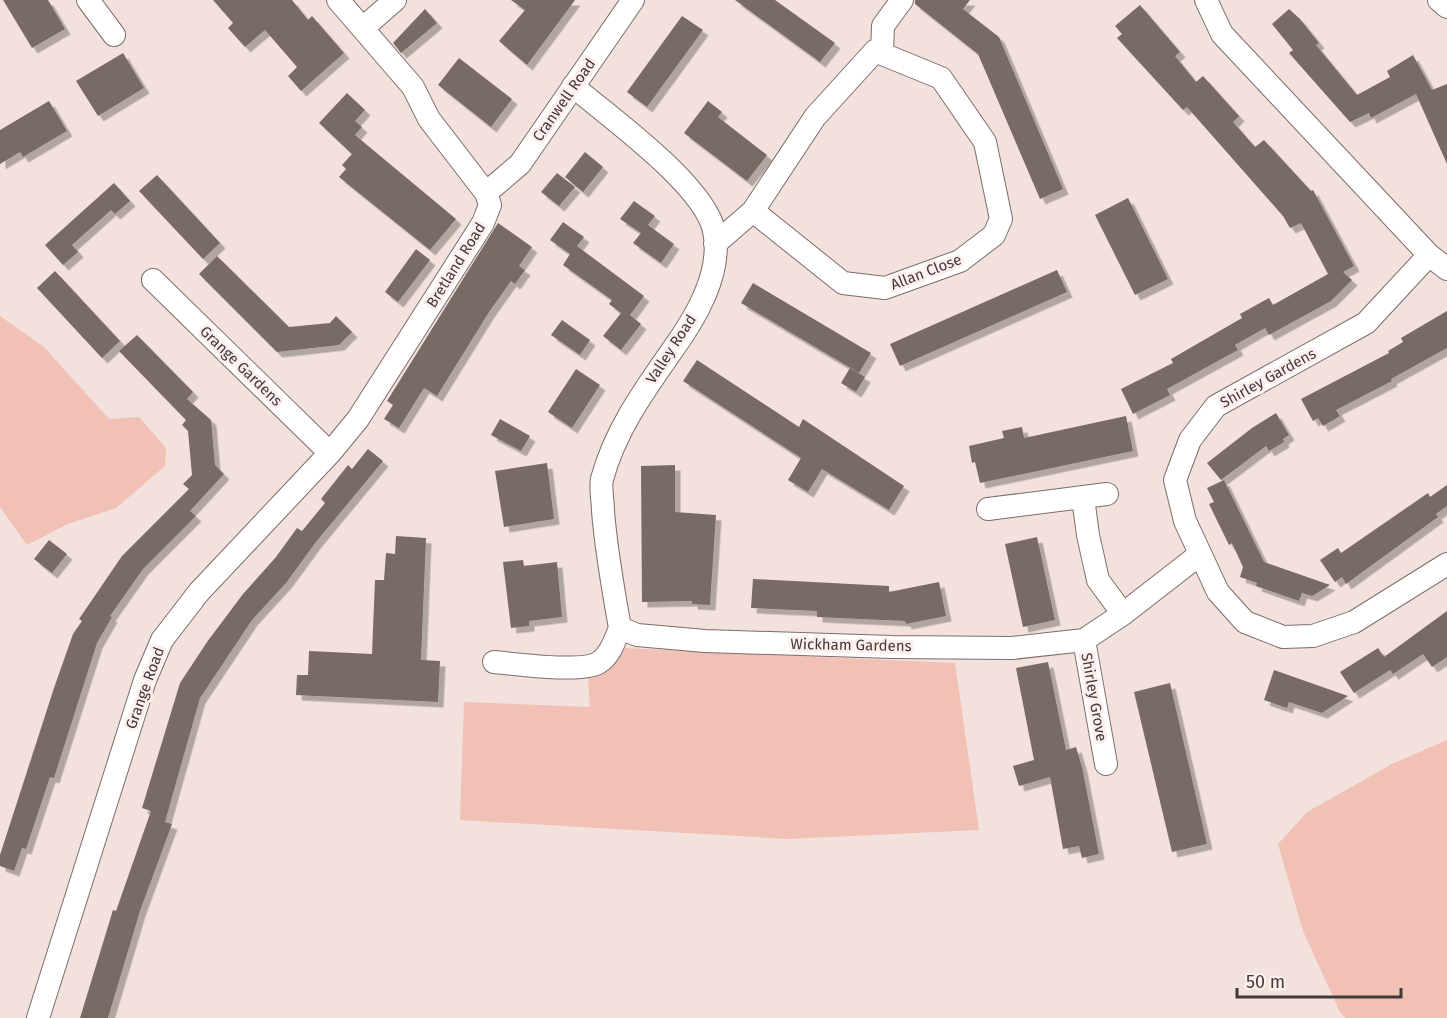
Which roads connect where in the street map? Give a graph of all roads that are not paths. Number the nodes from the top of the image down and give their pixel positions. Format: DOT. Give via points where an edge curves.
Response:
graph roads {
  1 [pos="88,0"];
  2 [pos="338,0"];
  3 [pos="395,0"];
  4 [pos="633,0"];
  5 [pos="902,0"];
  6 [pos="1206,0"];
  7 [pos="1439,0"];
  8 [pos="1447,7"];
  9 [pos="363,28"];
  10 [pos="114,35"];
  11 [pos="882,53"];
  12 [pos="573,86"];
  13 [pos="486,193"];
  14 [pos="753,211"];
  15 [pos="715,244"];
  16 [pos="1429,255"];
  17 [pos="1447,269"];
  18 [pos="153,280"];
  19 [pos="358,419"];
  20 [pos="330,453"];
  21 [pos="1107,494"];
  22 [pos="1083,498"];
  23 [pos="988,509"];
  24 [pos="1199,555"];
  25 [pos="1447,564"];
  26 [pos="1123,614"];
  27 [pos="620,628"];
  28 [pos="1084,640"];
  29 [pos="494,662"];
  30 [pos="1106,764"];
  31 [pos="38,1018"];
  1 -- 10 [label="street"];
  2 -- 9 [label="street"];
  3 -- 9 [label="street"];
  4 -- 12 [label="street, Cranwell Road"];
  5 -- 11 [label="street" via="883,26"];
  6 -- 16 [label="street" via="1222,34"];
  7 -- 8 [label="street"];
  9 -- 13 [label="street" via="413,87 429,119"];
  11 -- 14 [label="street" via="874,51 815,117"];
  11 -- 14 [label="street, Allan Close" via="941,78 985,142 1001,219 994,235 960,261 885,288 843,283"];
  12 -- 13 [label="street, Cranwell Road" via="520,164"];
  12 -- 15 [label="street, Valley Road" via="666,164 693,192 714,229"];
  13 -- 19 [label="street, Bretland Road" via="490,205 483,223"];
  14 -- 15 [label="street"];
  15 -- 27 [label="street, Valley Road" via="709,281 690,326 629,413 601,481 606,549"];
  16 -- 17 [label="street"];
  16 -- 24 [label="street, Shirley Gardens" via="1366,323 1216,406 1209,415 1190,440 1175,480"];
  18 -- 20 [label="street, Grange Gardens"];
  19 -- 20 [label="street, Grange Road"];
  20 -- 31 [label="street, Grange Road" via="199,592 162,640 145,680"];
  21 -- 22 [label="street"];
  22 -- 23 [label="street"];
  22 -- 26 [label="street" via="1098,579"];
  24 -- 25 [label="street, Shirley Gardens" via="1218,592 1245,622 1283,637 1313,636 1354,622"];
  24 -- 26 [label="street, Shirley Grove"];
  26 -- 28 [label="street, Shirley Grove"];
  27 -- 28 [label="street, Wickham Gardens" via="637,635 705,641 892,647 1011,648"];
  27 -- 29 [label="street" via="611,650 598,663 583,668"];
  28 -- 30 [label="street, Shirley Grove"];
}
